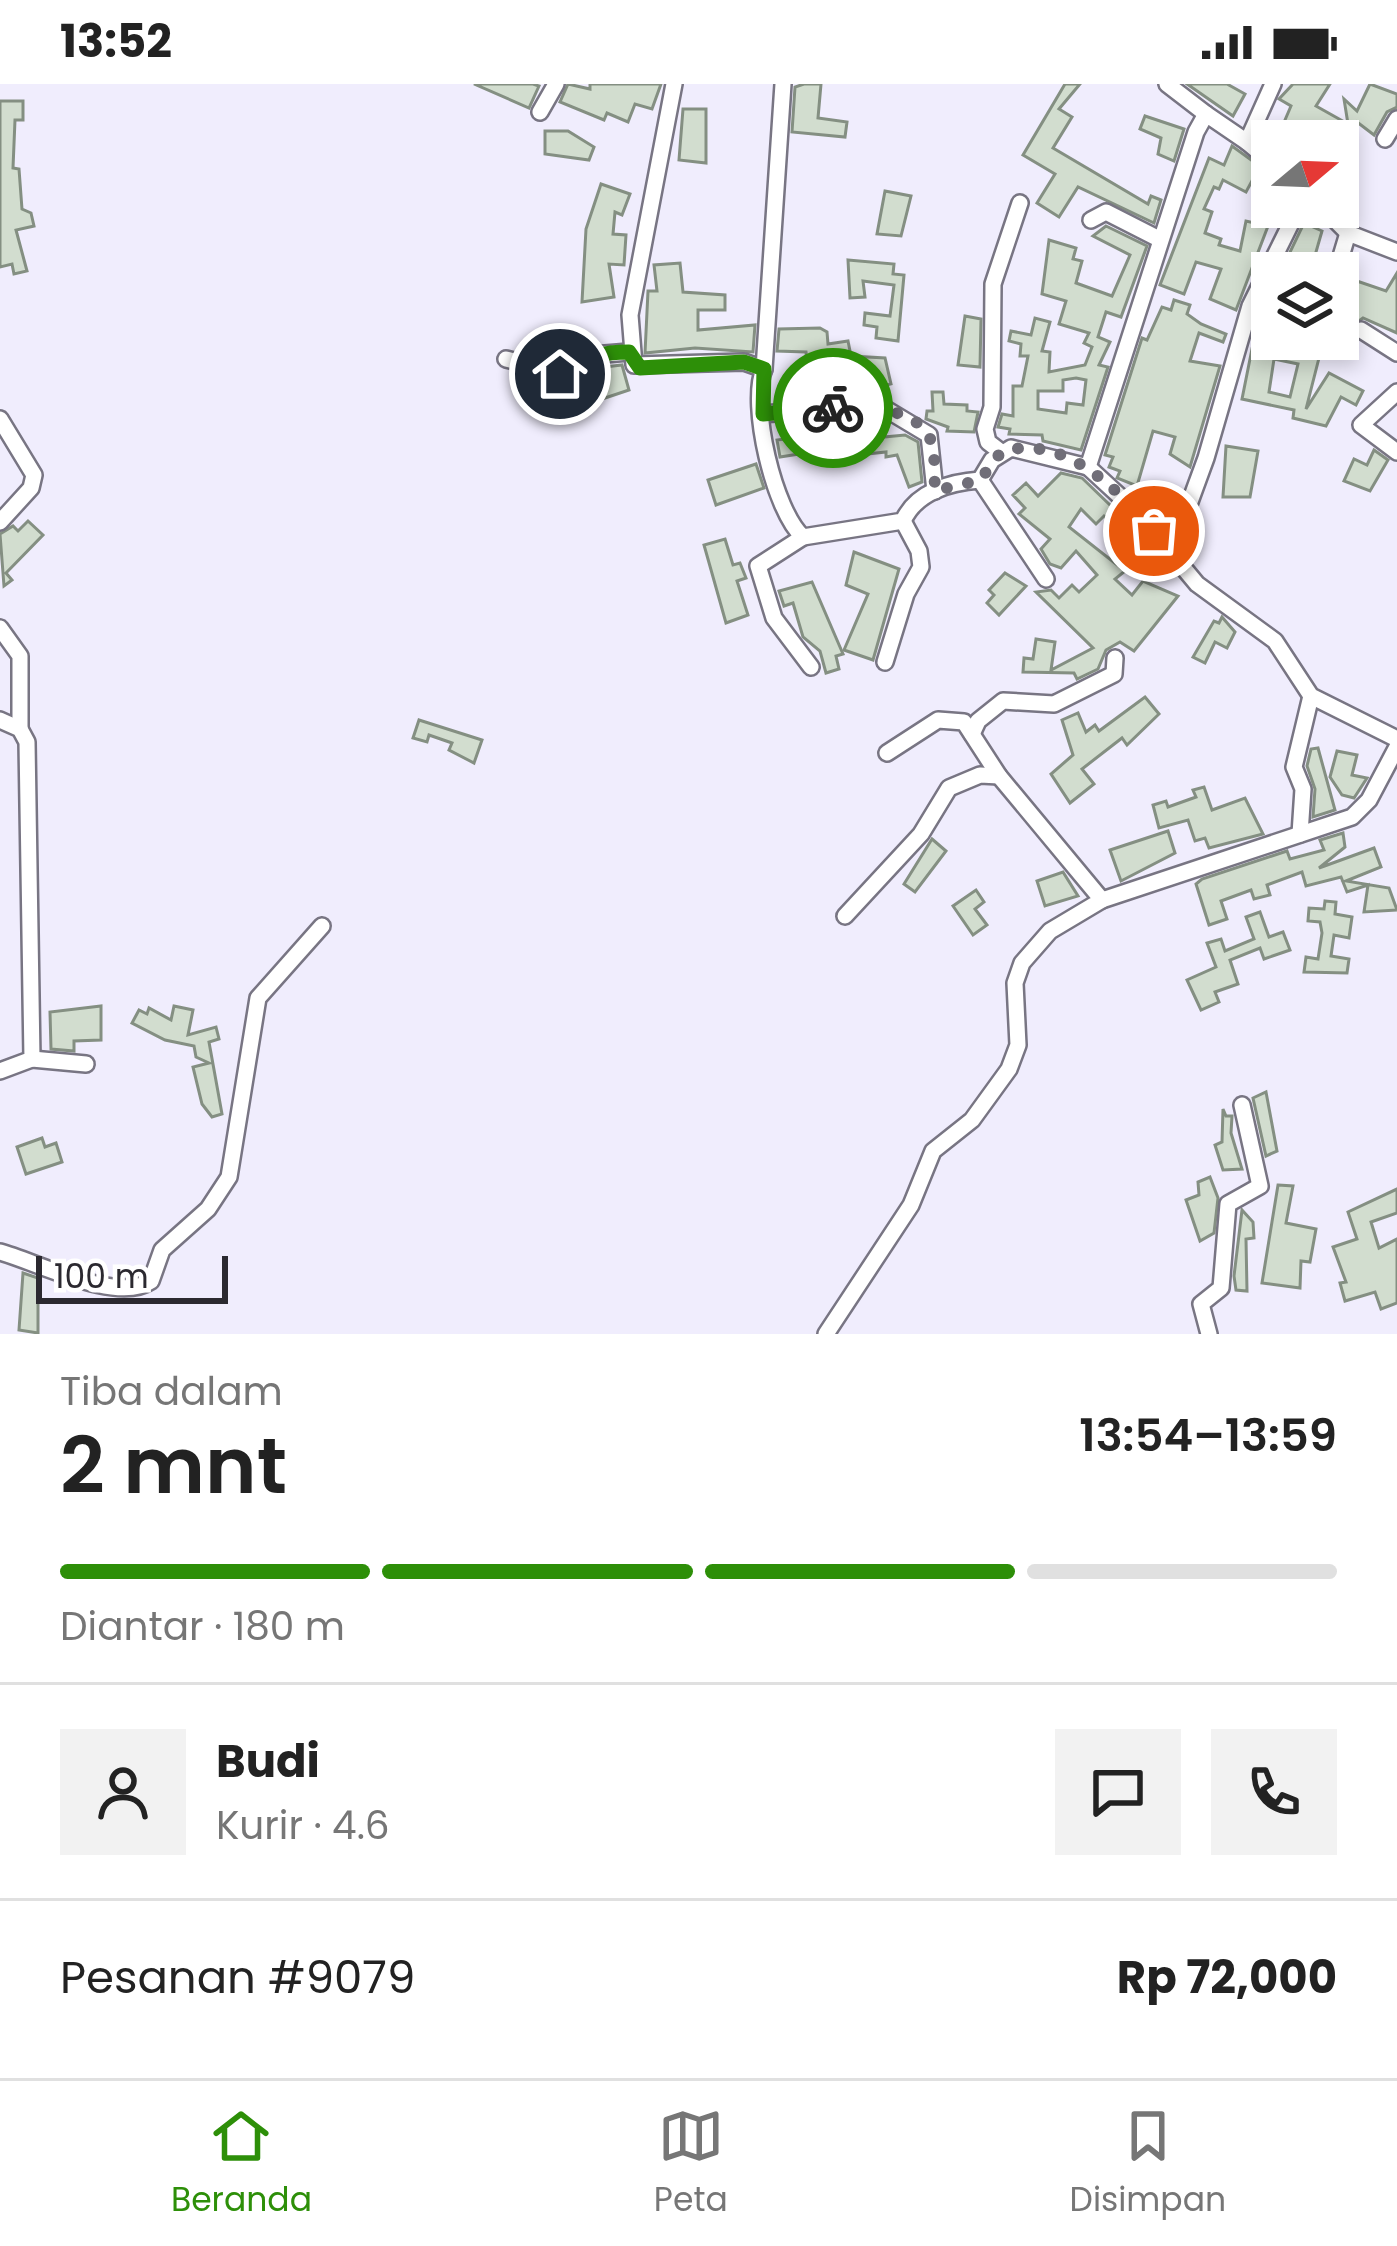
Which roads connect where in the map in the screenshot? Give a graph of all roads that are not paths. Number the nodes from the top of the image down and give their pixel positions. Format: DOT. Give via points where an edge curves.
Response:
graph roads {
  1 [pos="556,84"];
  2 [pos="674,84"];
  3 [pos="783,84"];
  4 [pos="1167,84"];
  5 [pos="1274,84"];
  6 [pos="540,112"];
  7 [pos="1206,115"];
  8 [pos="1397,119"];
  9 [pos="1385,139"];
  10 [pos="1247,142"];
  11 [pos="1251,145"];
  12 [pos="1020,203"];
  13 [pos="1091,220"];
  14 [pos="1288,228"];
  15 [pos="1343,228"];
  16 [pos="1348,233"];
  17 [pos="1160,239"];
  18 [pos="1342,252"];
  19 [pos="1397,252"];
  20 [pos="1361,330"];
  21 [pos="629,352"];
  22 [pos="1397,353"];
  23 [pos="506,359"];
  24 [pos="764,369"];
  25 [pos="1397,392"];
  26 [pos="763,414"];
  27 [pos="0,419"];
  28 [pos="1001,452"];
  29 [pos="1397,452"];
  30 [pos="1088,466"];
  31 [pos="980,480"];
  32 [pos="935,491"];
  33 [pos="903,521"];
  34 [pos="0,522"];
  35 [pos="803,537"];
  36 [pos="1172,550"];
  37 [pos="1046,579"];
  38 [pos="0,628"];
  39 [pos="1115,658"];
  40 [pos="885,662"];
  41 [pos="811,667"];
  42 [pos="1311,696"];
  43 [pos="0,720"];
  44 [pos="20,729"];
  45 [pos="972,734"];
  46 [pos="1397,743"];
  47 [pos="887,753"];
  48 [pos="999,776"];
  49 [pos="1300,834"];
  50 [pos="1102,900"];
  51 [pos="844,916"];
  52 [pos="322,926"];
  53 [pos="32,1059"];
  54 [pos="86,1064"];
  55 [pos="0,1071"];
  56 [pos="1242,1106"];
  57 [pos="0,1252"];
  58 [pos="826,1334"];
  59 [pos="1209,1334"];
  1 -- 6 [label="street"];
  2 -- 21 [label="street"];
  3 -- 24 [label="street"];
  4 -- 7 [label="street"];
  5 -- 10 [label="street"];
  7 -- 10 [label="street"];
  7 -- 17 [label="street"];
  8 -- 9 [label="street"];
  10 -- 11 [label="street"];
  12 -- 28 [label="street" via="993,284 985,429"];
  13 -- 17 [label="street" via="1106,212"];
  14 -- 36 [label="street" via="1250,306"];
  15 -- 16 [label="street"];
  16 -- 18 [label="street"];
  16 -- 19 [label="street"];
  17 -- 30 [label="street"];
  20 -- 22 [label="street"];
  21 -- 23 [label="street" via="593,355 569,375"];
  21 -- 24 [label="street" via="640,368 744,362"];
  24 -- 26 [label="street"];
  25 -- 29 [label="street" via="1360,425"];
  26 -- 32 [label="street" via="871,404 890,410 929,435"];
  26 -- 35 [label="street" via="772,477"];
  27 -- 34 [label="street" via="34,475"];
  28 -- 30 [label="street" via="1042,452"];
  28 -- 31 [label="street"];
  30 -- 36 [label="street"];
  31 -- 32 [label="street"];
  31 -- 37 [label="street"];
  32 -- 33 [label="street"];
  33 -- 35 [label="street"];
  33 -- 40 [label="street" via="921,567"];
  35 -- 41 [label="street" via="758,566 774,618"];
  36 -- 42 [label="street" via="1197,584 1275,640"];
  38 -- 44 [label="street" via="20,656"];
  39 -- 45 [label="street" via="1114,674 1099,685 1043,706 1003,700"];
  42 -- 46 [label="street"];
  42 -- 49 [label="street" via="1294,767 1303,789"];
  43 -- 44 [label="street"];
  44 -- 53 [label="street" via="28,759"];
  45 -- 47 [label="street" via="948,717"];
  45 -- 48 [label="street"];
  46 -- 49 [label="street" via="1363,809"];
  48 -- 50 [label="street"];
  48 -- 51 [label="street" via="949,788 921,834"];
  49 -- 50 [label="street"];
  50 -- 58 [label="street" via="1050,931 1022,963 1014,1003 1018,1045 1009,1069 972,1120 933,1151 911,1205"];
  52 -- 57 [label="street" via="258,998 229,1178 162,1250 151,1281 111,1286"];
  53 -- 54 [label="street"];
  53 -- 55 [label="street"];
  56 -- 59 [label="street" via="1260,1186 1228,1204 1224,1215 1221,1288 1201,1304"];
}
